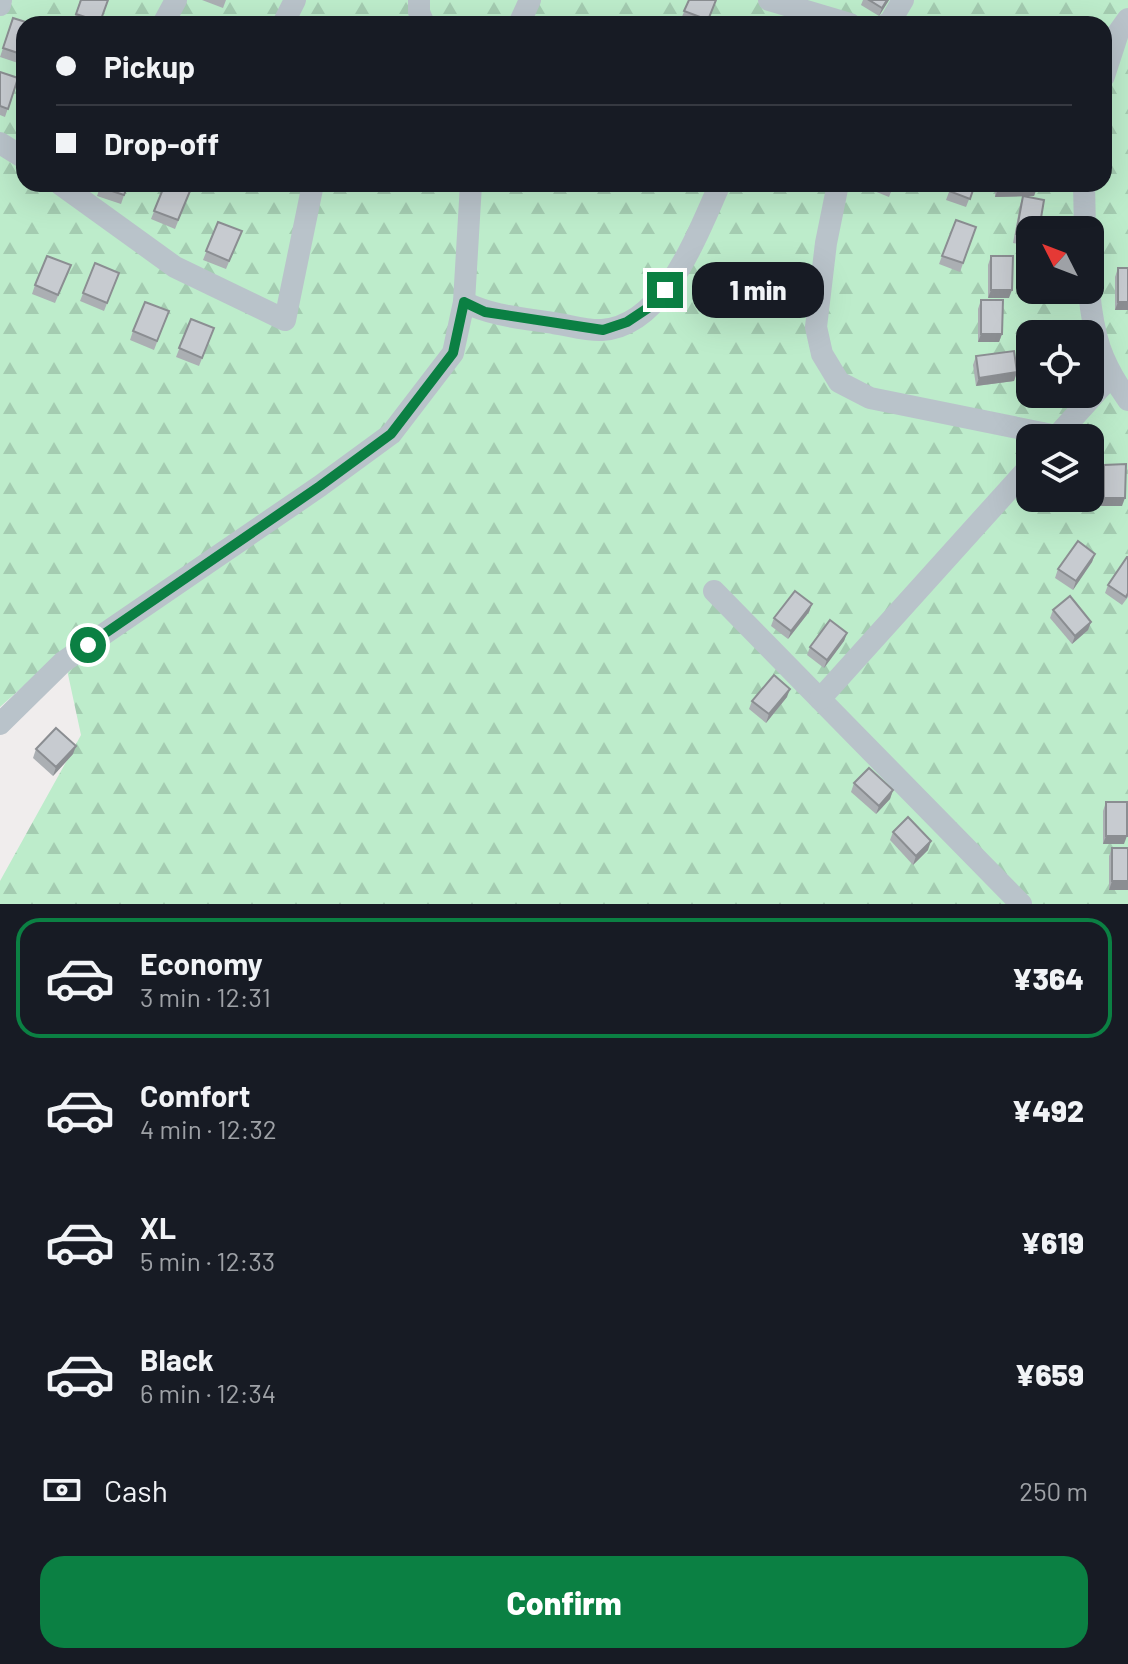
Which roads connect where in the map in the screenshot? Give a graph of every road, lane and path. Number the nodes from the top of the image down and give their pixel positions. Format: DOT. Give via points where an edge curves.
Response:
graph roads {
  1 [pos="778,1"];
  2 [pos="825,16"];
  3 [pos="1128,19"];
  4 [pos="1112,51"];
  5 [pos="83,192"];
  6 [pos="311,192"];
  7 [pos="471,192"];
  8 [pos="716,192"];
  9 [pos="836,192"];
  10 [pos="1084,192"];
  11 [pos="1085,216"];
  12 [pos="464,302"];
  13 [pos="1090,304"];
  14 [pos="1111,376"];
  15 [pos="1128,400"];
  16 [pos="1068,424"];
  17 [pos="1016,429"];
  18 [pos="1016,482"];
  19 [pos="714,591"];
  20 [pos="820,699"];
  21 [pos="0,724"];
  22 [pos="1021,904"];
  1 -- 2 [label="street"];
  3 -- 4 [label="street"];
  5 -- 6 [label="street" via="175,267 285,320"];
  7 -- 12 [label="street"];
  8 -- 12 [label="street" via="679,273 651,306 627,322 603,330 485,312"];
  9 -- 17 [label="street" via="816,327 822,354 839,382 870,398"];
  10 -- 11 [label="street"];
  12 -- 21 [label="street" via="453,353 391,434 63,662"];
  13 -- 14 [label="street" via="1099,350"];
  14 -- 15 [label="street"];
  14 -- 16 [label="street"];
  18 -- 20 [label="street"];
  19 -- 20 [label="street"];
  20 -- 22 [label="street"];
}
